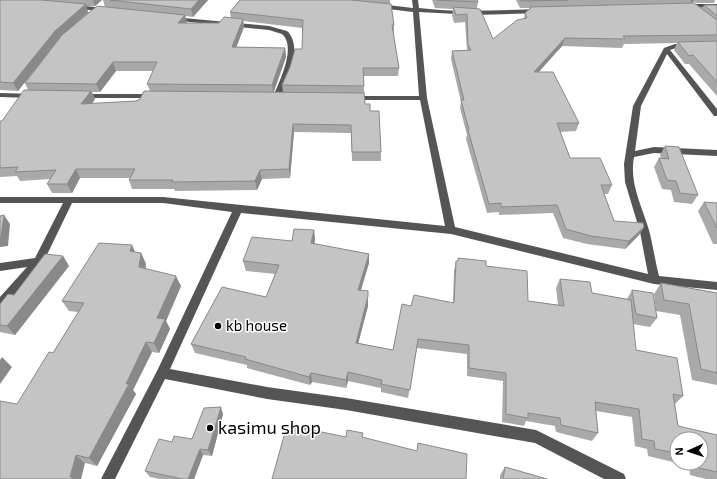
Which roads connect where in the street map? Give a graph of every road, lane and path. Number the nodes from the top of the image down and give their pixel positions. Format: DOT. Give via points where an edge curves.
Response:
graph roads {
  1 [pos="108,0"];
  2 [pos="414,0"];
  3 [pos="706,0"];
  4 [pos="68,6"];
  5 [pos="373,6"];
  6 [pos="676,6"];
  7 [pos="692,6"];
  8 [pos="717,6"];
  9 [pos="99,9"];
  10 [pos="416,10"];
  11 [pos="552,10"];
  12 [pos="114,11"];
  13 [pos="702,14"];
  14 [pos="89,18"];
  15 [pos="167,19"];
  16 [pos="717,46"];
  17 [pos="666,49"];
  18 [pos="0,95"];
  19 [pos="43,96"];
  20 [pos="73,96"];
  21 [pos="166,96"];
  22 [pos="277,97"];
  23 [pos="346,98"];
  24 [pos="422,98"];
  25 [pos="717,114"];
  26 [pos="717,154"];
  27 [pos="630,155"];
  28 [pos="0,200"];
  29 [pos="69,200"];
  30 [pos="238,209"];
  31 [pos="451,230"];
  32 [pos="38,262"];
  33 [pos="0,267"];
  34 [pos="654,280"];
  35 [pos="717,286"];
  36 [pos="0,305"];
  37 [pos="162,373"];
  38 [pos="108,479"];
  39 [pos="619,479"];
  1 -- 9 [label="street"];
  2 -- 10 [label="street"];
  3 -- 7 [label="street"];
  4 -- 9 [label="street"];
  5 -- 10 [label="street"];
  6 -- 7 [label="street"];
  7 -- 8 [label="street"];
  7 -- 13 [label="street"];
  9 -- 12 [label="street"];
  9 -- 14 [label="street"];
  10 -- 11 [label="street" via="475,13"];
  10 -- 24 [label="street"];
  15 -- 22 [label="street" via="269,28 288,35 292,43 288,69"];
  16 -- 17 [label="street" via="675,46"];
  17 -- 25 [label="street"];
  17 -- 27 [label="street" via="637,106"];
  18 -- 19 [label="street" via="22,93"];
  20 -- 21 [label="street"];
  23 -- 24 [label="street"];
  24 -- 31 [label="street"];
  26 -- 27 [label="street" via="654,150"];
  27 -- 34 [label="street" via="627,166 631,189 644,227"];
  28 -- 29 [label="street"];
  29 -- 30 [label="street" via="163,200"];
  29 -- 32 [label="street"];
  30 -- 31 [label="street"];
  30 -- 37 [label="street"];
  31 -- 34 [label="street"];
  32 -- 33 [label="street"];
  32 -- 36 [label="street"];
  34 -- 35 [label="street"];
  37 -- 38 [label="street"];
  37 -- 39 [label="street" via="267,393 536,437"];
}
